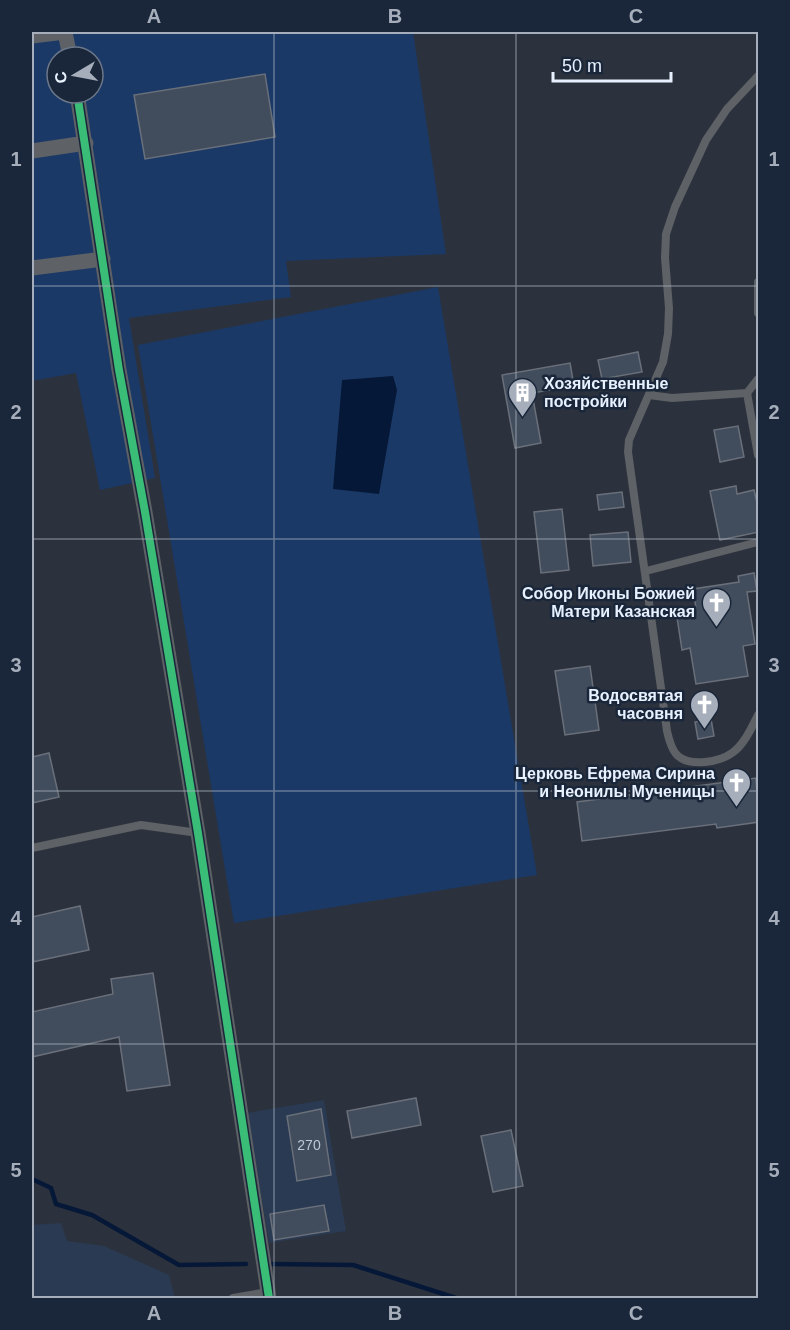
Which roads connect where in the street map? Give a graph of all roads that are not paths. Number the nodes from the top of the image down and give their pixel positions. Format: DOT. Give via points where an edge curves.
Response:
graph roads {
  1 [pos="65,32"];
  2 [pos="32,36"];
  3 [pos="759,76"];
  4 [pos="79,105"];
  5 [pos="86,143"];
  6 [pos="32,151"];
  7 [pos="103,259"];
  8 [pos="32,268"];
  9 [pos="759,282"];
  10 [pos="759,314"];
  11 [pos="759,379"];
  12 [pos="747,393"];
  13 [pos="649,395"];
  14 [pos="759,455"];
  15 [pos="759,542"];
  16 [pos="646,571"];
  17 [pos="759,715"];
  18 [pos="198,833"];
  19 [pos="32,848"];
  20 [pos="268,1295"];
  21 [pos="233,1299"];
  1 -- 2 [label="street"];
  3 -- 13 [label="lane" via="727,109 706,140 675,207 666,234 664,258 668,334 663,363"];
  4 -- 5 [label="street"];
  5 -- 6 [label="street"];
  5 -- 7 [label="street"];
  7 -- 8 [label="street"];
  7 -- 18 [label="street"];
  9 -- 10 [label="lane"];
  11 -- 12 [label="lane"];
  12 -- 13 [label="lane" via="672,398"];
  12 -- 14 [label="lane"];
  13 -- 16 [label="lane" via="629,440 628,452"];
  15 -- 16 [label="lane"];
  16 -- 17 [label="lane" via="667,731 677,756 703,762 733,753"];
  18 -- 19 [label="lane" via="141,825"];
  18 -- 20 [label="street"];
  20 -- 21 [label="lane"];
}
